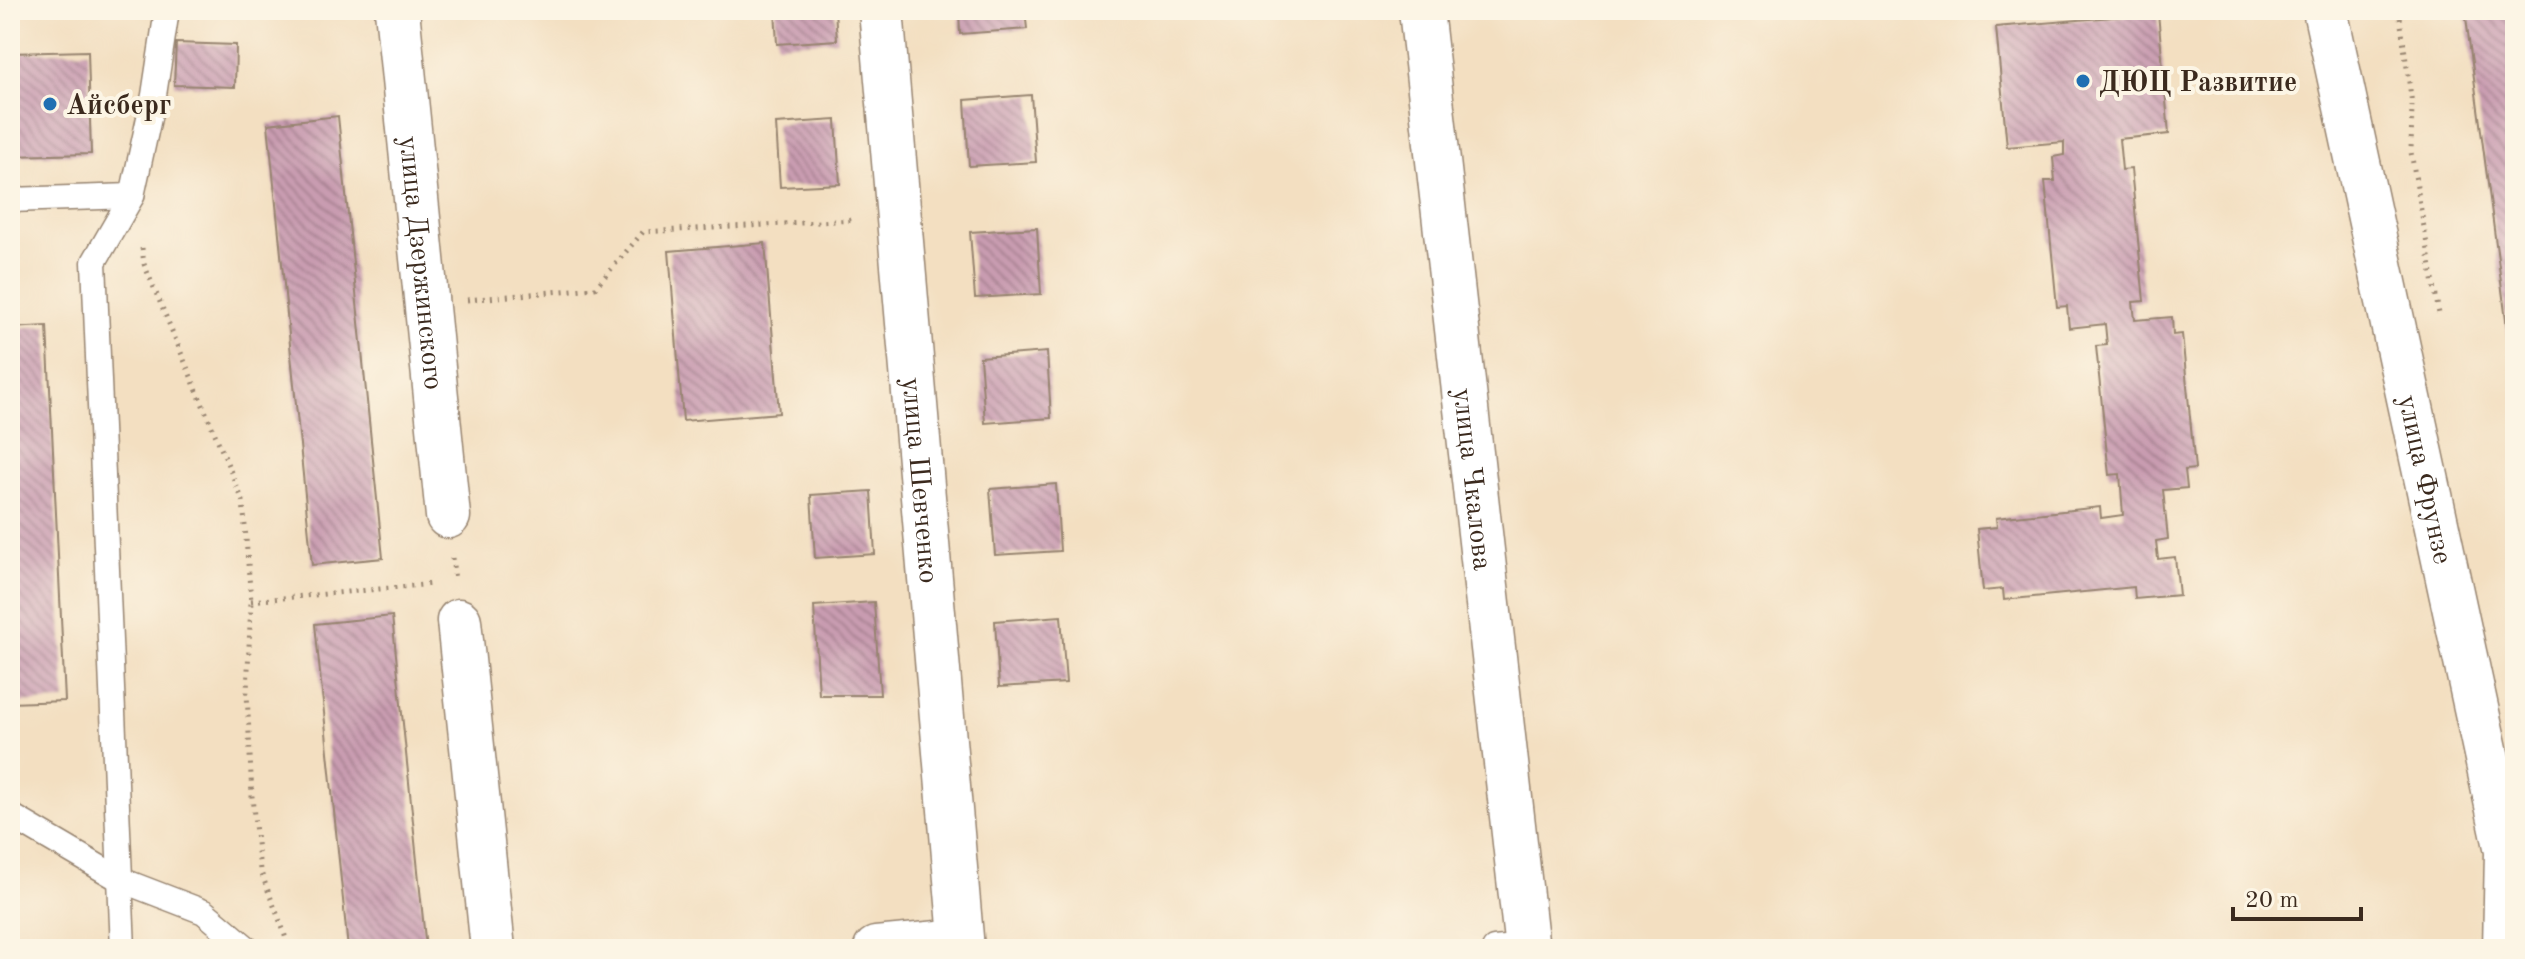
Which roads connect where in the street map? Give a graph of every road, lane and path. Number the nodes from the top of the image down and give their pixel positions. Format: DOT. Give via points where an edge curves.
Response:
graph roads {
  1 [pos="167,10"];
  2 [pos="397,10"];
  3 [pos="881,10"];
  4 [pos="1421,10"];
  5 [pos="2325,10"];
  6 [pos="132,196"];
  7 [pos="10,200"];
  8 [pos="899,217"];
  9 [pos="427,304"];
  10 [pos="448,516"];
  11 [pos="251,601"];
  12 [pos="457,601"];
  13 [pos="10,815"];
  14 [pos="2511,850"];
  15 [pos="121,880"];
  16 [pos="961,945"];
  17 [pos="1516,948"];
  18 [pos="123,949"];
  19 [pos="248,949"];
  20 [pos="289,949"];
  21 [pos="493,949"];
  22 [pos="876,949"];
  23 [pos="2505,949"];
  1 -- 6 [label="lane"];
  2 -- 9 [label="street, улица Дзержинского"];
  3 -- 8 [label="street, улица Шевченко"];
  4 -- 17 [label="street, улица Чкалова"];
  5 -- 14 [label="street, улица Фрунзе"];
  6 -- 7 [label="lane"];
  6 -- 11 [label="path" via="144,264 243,501"];
  6 -- 15 [label="lane" via="94,262"];
  8 -- 9 [label="path" via="643,232 595,288"];
  8 -- 16 [label="street, улица Шевченко"];
  9 -- 10 [label="street, улица Дзержинского"];
  10 -- 12 [label="path"];
  11 -- 12 [label="path"];
  11 -- 20 [label="path" via="247,692 252,797 260,870"];
  12 -- 21 [label="street"];
  13 -- 15 [label="lane"];
  14 -- 23 [label="street, улица Фрунзе"];
  15 -- 18 [label="lane"];
  15 -- 19 [label="lane" via="204,912"];
  16 -- 22 [label="street"];
}
